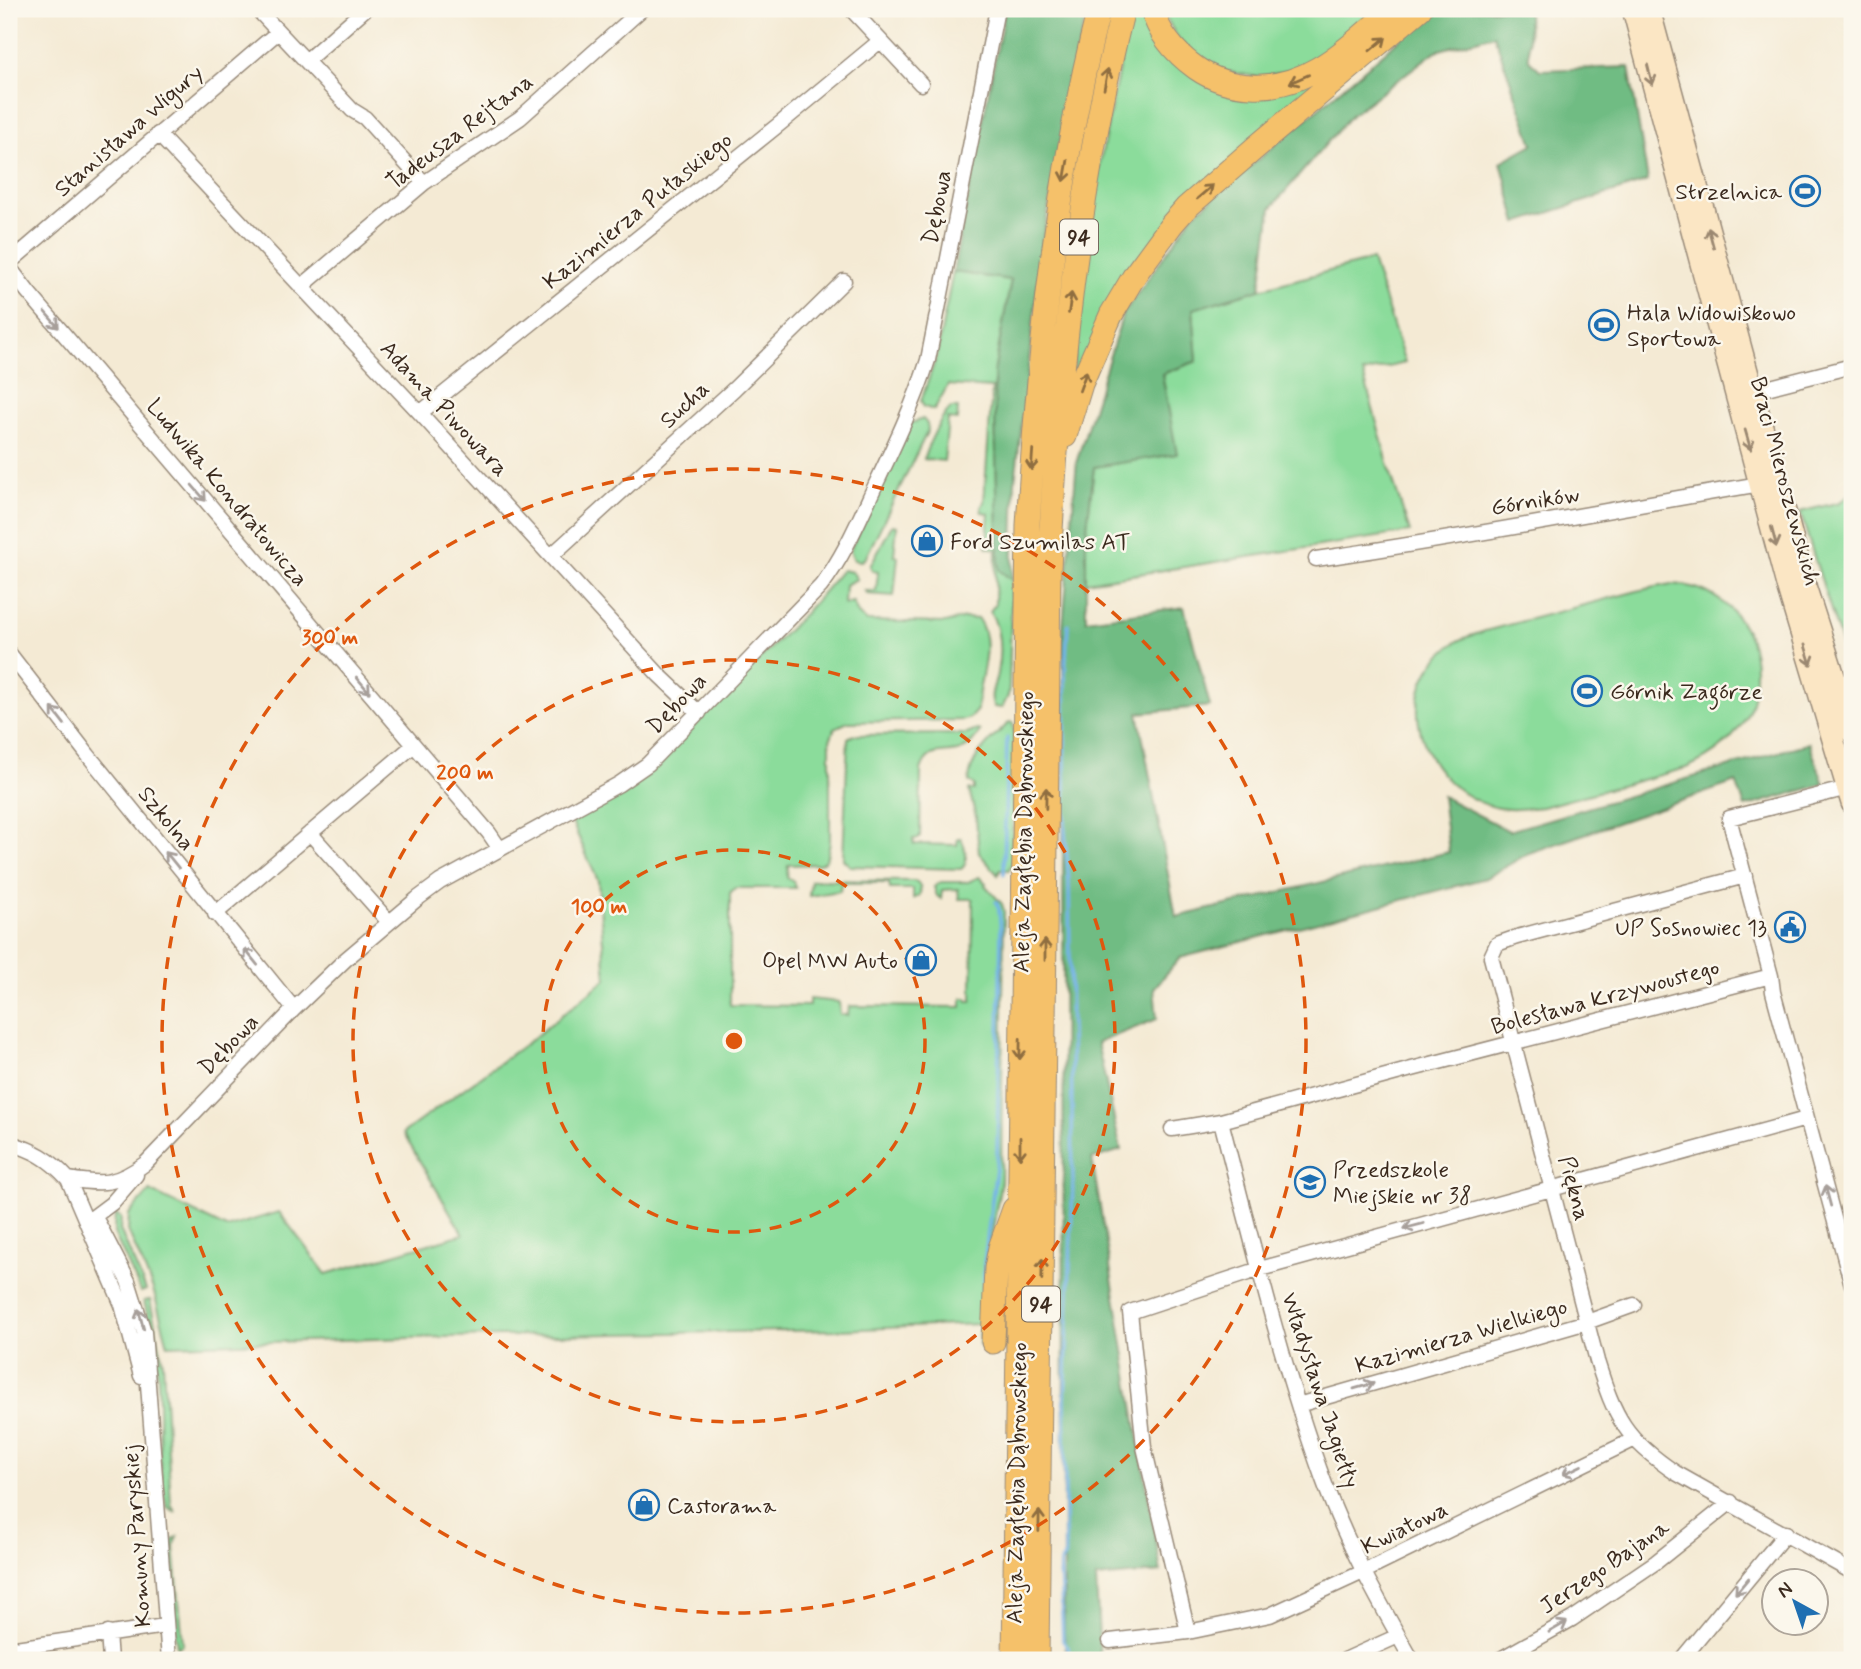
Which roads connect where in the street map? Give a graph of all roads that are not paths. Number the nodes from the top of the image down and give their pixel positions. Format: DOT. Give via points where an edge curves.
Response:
graph roads {
  1 [pos="257,9"];
  2 [pos="365,9"];
  3 [pos="642,9"];
  4 [pos="850,9"];
  5 [pos="997,9"];
  6 [pos="1099,9"];
  7 [pos="1123,9"];
  8 [pos="1152,9"];
  9 [pos="1393,9"];
  10 [pos="1420,9"];
  11 [pos="1633,9"];
  12 [pos="1649,9"];
  13 [pos="278,32"];
  14 [pos="880,41"];
  15 [pos="306,61"];
  16 [pos="921,84"];
  17 [pos="158,134"];
  18 [pos="424,183"];
  19 [pos="9,265"];
  20 [pos="844,281"];
  21 [pos="301,287"];
  22 [pos="1852,366"];
  23 [pos="1744,394"];
  24 [pos="420,413"];
  25 [pos="1054,469"];
  26 [pos="1760,484"];
  27 [pos="551,556"];
  28 [pos="1316,559"];
  29 [pos="9,653"];
  30 [pos="699,713"];
  31 [pos="1852,732"];
  32 [pos="414,745"];
  33 [pos="1850,796"];
  34 [pos="310,833"];
  35 [pos="500,849"];
  36 [pos="1745,876"];
  37 [pos="215,914"];
  38 [pos="389,922"];
  39 [pos="1771,976"];
  40 [pos="293,1009"];
  41 [pos="1514,1044"];
  42 [pos="1806,1119"];
  43 [pos="1221,1121"];
  44 [pos="1172,1129"];
  45 [pos="9,1143"];
  46 [pos="146,1163"];
  47 [pos="68,1179"];
  48 [pos="1551,1187"];
  49 [pos="1020,1193"];
  50 [pos="91,1219"];
  51 [pos="1259,1269"];
  52 [pos="1852,1285"];
  53 [pos="1634,1305"];
  54 [pos="1587,1322"];
  55 [pos="993,1342"];
  56 [pos="1298,1405"];
  57 [pos="1633,1440"];
  58 [pos="1731,1502"];
  59 [pos="1786,1533"];
  60 [pos="1015,1563"];
  61 [pos="1363,1572"];
  62 [pos="1852,1572"];
  63 [pos="1038,1589"];
  64 [pos="165,1626"];
  65 [pos="1188,1632"];
  66 [pos="108,1633"];
  67 [pos="1398,1636"];
  68 [pos="1110,1641"];
  69 [pos="9,1649"];
  70 [pos="110,1660"];
  71 [pos="169,1660"];
  72 [pos="999,1660"];
  73 [pos="1014,1660"];
  74 [pos="1037,1660"];
  75 [pos="1049,1660"];
  76 [pos="1345,1660"];
  77 [pos="1412,1660"];
  78 [pos="1499,1660"];
  79 [pos="1681,1660"];
  1 -- 13 [label="street"];
  2 -- 15 [label="street"];
  3 -- 18 [label="street, Tadeusza Rejtana" via="520,118"];
  4 -- 14 [label="street"];
  5 -- 30 [label="street, Dębowa" via="933,339 911,408 829,576"];
  6 -- 49 [label="main road, Aleja Zagłębia Dąbrowskiego / 94, one-way" via="1081,79 1053,245 1035,404 1024,698"];
  25 -- 7 [label="main road, Aleja Zagłębia Dąbrowskiego / 94, one-way" via="1068,311 1088,172"];
  9 -- 8 [label="main road, one-way" via="1317,70 1288,83 1264,87 1236,85 1205,74 1168,42"];
  25 -- 10 [label="main road, one-way" via="1107,325 1160,239 1186,208"];
  11 -- 23 [label="main road, Braci Mieroszewskich, one-way"];
  23 -- 12 [label="main road, Braci Mieroszewskich, one-way"];
  13 -- 15 [label="street"];
  13 -- 17 [label="street, Stanisława Wigury"];
  14 -- 16 [label="street"];
  14 -- 24 [label="street, Kazimierza Pułaskiego"];
  15 -- 18 [label="street"];
  17 -- 19 [label="street, Stanisława Wigury"];
  17 -- 21 [label="street, Adama Piwowara"];
  18 -- 21 [label="street, Tadeusza Rejtana"];
  19 -- 32 [label="street, Ludwika Kondratowicza, one-way"];
  20 -- 27 [label="street, Sucha"];
  21 -- 24 [label="street, Adama Piwowara"];
  22 -- 23 [label="street"];
  23 -- 26 [label="main road, Braci Mieroszewskich, one-way"];
  23 -- 31 [label="main road, Braci Mieroszewskich"];
  24 -- 27 [label="street, Adama Piwowara"];
  63 -- 25 [label="main road, Aleja Zagłębia Dąbrowskiego / 94, one-way" via="1049,569"];
  26 -- 28 [label="street, Górników"];
  26 -- 33 [label="main road, Braci Mieroszewskich, one-way"];
  27 -- 30 [label="street, Adama Piwowara"];
  37 -- 29 [label="street, Szkolna, one-way"];
  30 -- 35 [label="street, Dębowa" via="631,777"];
  32 -- 34 [label="street"];
  32 -- 35 [label="street, Ludwika Kondratowicza"];
  33 -- 36 [label="street" via="1729,818"];
  34 -- 37 [label="street"];
  34 -- 38 [label="street"];
  35 -- 38 [label="street, Dębowa" via="440,882"];
  36 -- 39 [label="street"];
  36 -- 41 [label="street, Piękna" via="1497,944 1491,957"];
  40 -- 37 [label="street, Szkolna, one-way"];
  38 -- 40 [label="street, Dębowa"];
  39 -- 41 [label="street, Bolesława Krzywoustego"];
  39 -- 42 [label="street"];
  40 -- 46 [label="street, Dębowa"];
  41 -- 43 [label="street, Bolesława Krzywoustego"];
  41 -- 48 [label="street, Piękna"];
  42 -- 48 [label="street"];
  52 -- 42 [label="street, one-way"];
  43 -- 44 [label="street, Bolesława Krzywoustego"];
  43 -- 51 [label="street, Władysława Jagiełły"];
  45 -- 47 [label="street" via="37,1152"];
  46 -- 47 [label="street, Dębowa" via="102,1184"];
  46 -- 50 [label="street" via="112,1203"];
  47 -- 50 [label="street, Komuny Paryskiej"];
  48 -- 51 [label="street, one-way"];
  48 -- 54 [label="street, Piękna"];
  49 -- 55 [label="main road" via="996,1268"];
  49 -- 60 [label="main road, Aleja Zagłębia Dąbrowskiego / 94"];
  50 -- 64 [label="street, Komuny Paryskiej" via="127,1319 149,1408"];
  51 -- 56 [label="street, Władysława Jagiełły"];
  51 -- 65 [label="street" via="1130,1312 1144,1447"];
  53 -- 54 [label="street, Kazimierza Wielkiego"];
  56 -- 54 [label="street, Kazimierza Wielkiego, one-way"];
  54 -- 57 [label="street, Piękna" via="1608,1397"];
  56 -- 61 [label="street, Władysława Jagiełły"];
  57 -- 58 [label="street, Piękna" via="1676,1473"];
  57 -- 61 [label="street, Kwiatowa, one-way"];
  58 -- 59 [label="street, Piękna"];
  78 -- 58 [label="street, Jerzego Bajana, one-way" via="1572,1619 1656,1562"];
  59 -- 62 [label="street, Piękna"];
  59 -- 79 [label="street, one-way"];
  60 -- 72 [label="main road"];
  60 -- 73 [label="main road, Aleja Zagłębia Dąbrowskiego / 94"];
  61 -- 65 [label="street, Kwiatowa" via="1270,1615"];
  61 -- 67 [label="street, Władysława Jagiełły"];
  63 -- 74 [label="main road, Aleja Zagłębia Dąbrowskiego / 94"];
  63 -- 75 [label="main road"];
  64 -- 66 [label="street"];
  64 -- 71 [label="street, Komuny Paryskiej"];
  65 -- 68 [label="street, Kwiatowa"];
  66 -- 69 [label="street"];
  66 -- 70 [label="street"];
  67 -- 76 [label="street"];
  67 -- 77 [label="street, Władysława Jagiełły"];
}
